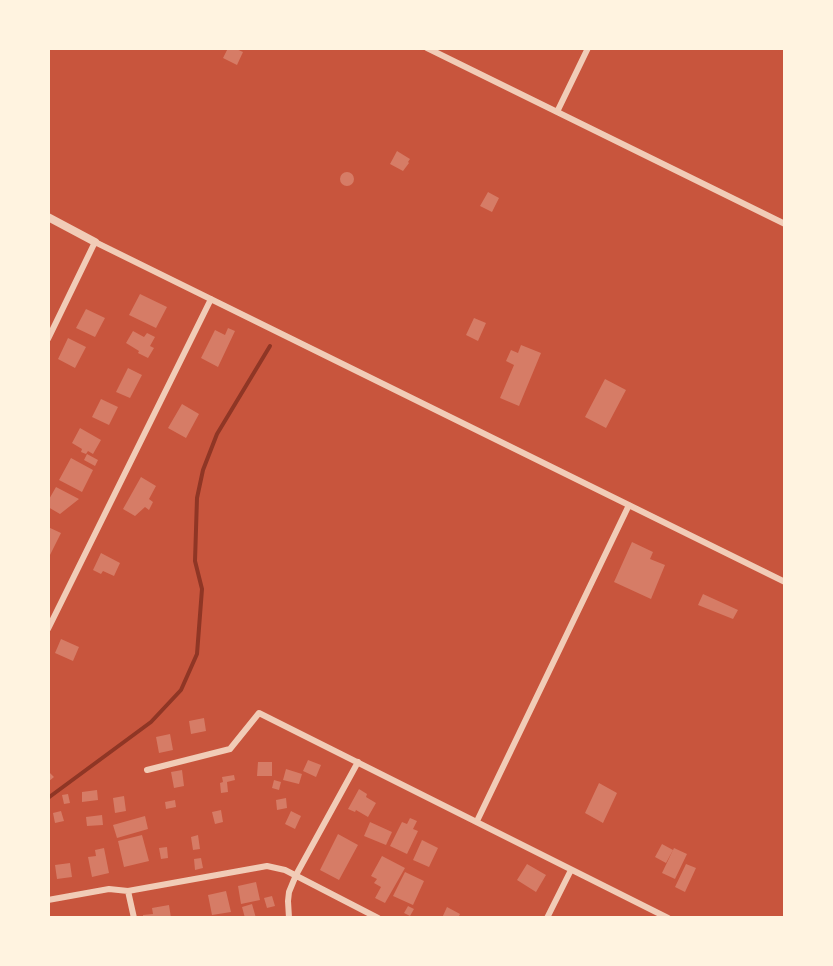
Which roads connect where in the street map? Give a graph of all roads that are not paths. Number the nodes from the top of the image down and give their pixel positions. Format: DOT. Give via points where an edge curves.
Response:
graph roads {
  1 [pos="427,48"];
  2 [pos="588,48"];
  3 [pos="557,112"];
  4 [pos="48,217"];
  5 [pos="785,224"];
  6 [pos="95,242"];
  7 [pos="211,299"];
  8 [pos="48,339"];
  9 [pos="629,505"];
  10 [pos="785,582"];
  11 [pos="48,629"];
  12 [pos="358,762"];
  13 [pos="147,770"];
  14 [pos="477,821"];
  15 [pos="571,870"];
  16 [pos="296,876"];
  17 [pos="128,891"];
  18 [pos="48,900"];
  19 [pos="134,918"];
  20 [pos="289,918"];
  21 [pos="378,918"];
  22 [pos="548,918"];
  23 [pos="668,918"];
  1 -- 3 [label="street"];
  2 -- 3 [label="street"];
  3 -- 5 [label="street"];
  4 -- 6 [label="street"];
  6 -- 7 [label="street"];
  6 -- 8 [label="street"];
  7 -- 9 [label="street"];
  7 -- 11 [label="street"];
  9 -- 10 [label="street"];
  9 -- 14 [label="street"];
  12 -- 13 [label="street" via="259,713 230,749"];
  12 -- 14 [label="street"];
  12 -- 16 [label="street"];
  14 -- 15 [label="street"];
  15 -- 22 [label="street"];
  15 -- 23 [label="street"];
  16 -- 17 [label="street" via="267,867"];
  16 -- 20 [label="street" via="289,892"];
  16 -- 21 [label="street"];
  17 -- 18 [label="street" via="109,889"];
  17 -- 19 [label="street"];
}
